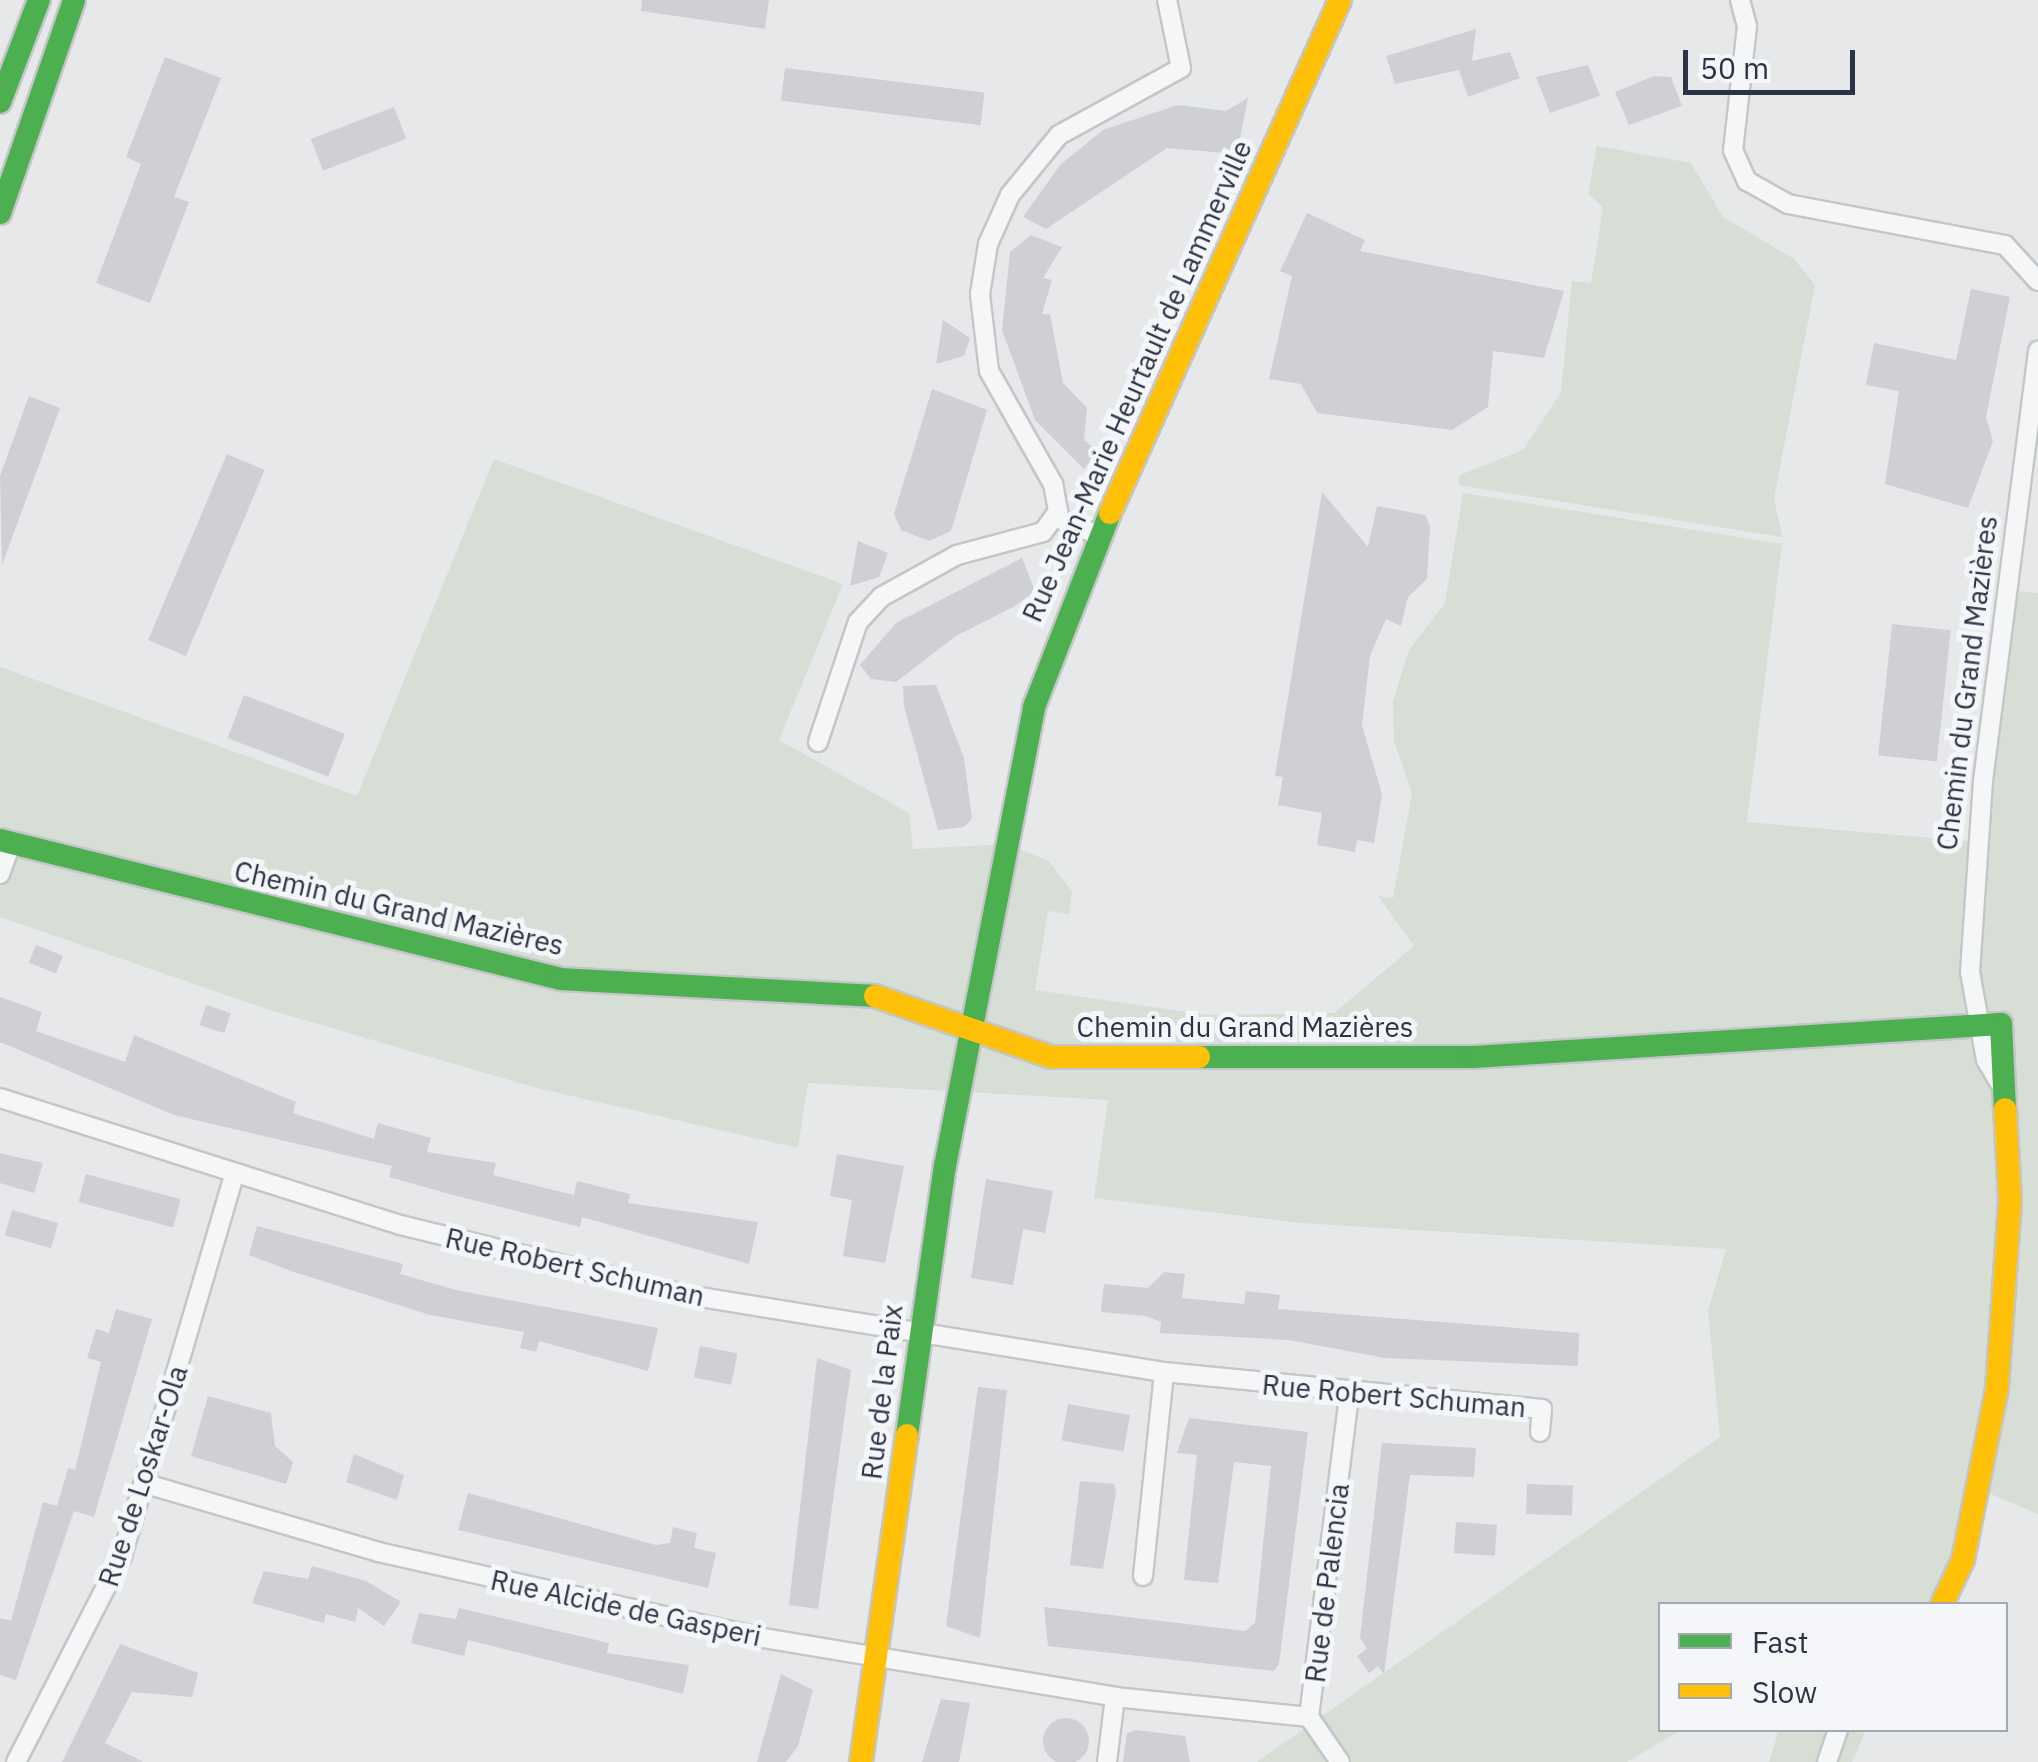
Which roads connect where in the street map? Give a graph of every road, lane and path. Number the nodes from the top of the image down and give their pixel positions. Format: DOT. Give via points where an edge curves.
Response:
graph roads {
  1 [pos="39,0"];
  2 [pos="74,0"];
  3 [pos="1166,0"];
  4 [pos="1340,0"];
  5 [pos="1740,0"];
  6 [pos="0,102"];
  7 [pos="0,212"];
  8 [pos="2038,281"];
  9 [pos="2038,350"];
  10 [pos="1054,516"];
  11 [pos="1098,535"];
  12 [pos="818,742"];
  13 [pos="6,842"];
  14 [pos="0,874"];
  15 [pos="1977,1024"];
  16 [pos="968,1030"];
  17 [pos="0,1098"];
  18 [pos="234,1176"];
  19 [pos="918,1337"];
  20 [pos="1164,1372"];
  21 [pos="1349,1394"];
  22 [pos="1540,1432"];
  23 [pos="146,1484"];
  24 [pos="1143,1576"];
  25 [pos="1943,1602"];
  26 [pos="881,1658"];
  27 [pos="1114,1696"];
  28 [pos="1309,1717"];
  29 [pos="1837,1732"];
  30 [pos="16,1762"];
  31 [pos="861,1762"];
  32 [pos="1107,1762"];
  33 [pos="1340,1762"];
  34 [pos="1827,1762"];
  1 -- 6 [label="street"];
  2 -- 7 [label="street"];
  3 -- 10 [label="street" via="1181,68 1059,135 1010,196 988,244 980,294 989,371 1053,484"];
  4 -- 11 [label="street, Rue Jean-Marie Heurtault de Lammerville"];
  5 -- 8 [label="street" via="1747,26 1733,150 1747,181 1788,204 2005,245"];
  9 -- 15 [label="street, Chemin du Grand Mazières" via="1978,842 1970,972"];
  10 -- 11 [label="street"];
  10 -- 12 [label="street" via="1043,532 958,555 881,597 850,638"];
  11 -- 16 [label="street, Rue Jean-Marie Heurtault de Lammerville" via="1034,707"];
  13 -- 14 [label="street"];
  13 -- 16 [label="street, Chemin du Grand Mazières" via="518,971 611,984 860,991"];
  15 -- 16 [label="street, Chemin du Grand Mazières" via="1473,1057 1148,1062 1051,1056"];
  15 -- 25 [label="street" via="2001,1024 2010,1200 1997,1388 1963,1560"];
  16 -- 19 [label="street, Rue de la Paix"];
  17 -- 18 [label="street, Rue Robert Schuman"];
  18 -- 19 [label="street, Rue Robert Schuman" via="542,1262"];
  18 -- 23 [label="street, Rue de Loskar-Ola"];
  19 -- 20 [label="street, Rue Robert Schuman"];
  19 -- 26 [label="street, Rue de la Paix"];
  20 -- 21 [label="street, Rue Robert Schuman"];
  20 -- 24 [label="street"];
  21 -- 22 [label="street, Rue Robert Schuman" via="1542,1410"];
  21 -- 28 [label="street, Rue de Palencia"];
  23 -- 26 [label="street, Rue Alcide de Gasperi" via="378,1552"];
  23 -- 30 [label="street, Rue de Loskar-Ola" via="111,1582"];
  26 -- 27 [label="street, Rue Alcide de Gasperi"];
  26 -- 31 [label="street, Rue de la Paix"];
  27 -- 28 [label="street, Rue Alcide de Gasperi"];
  27 -- 32 [label="street"];
  28 -- 33 [label="street, Rue de Palencia"];
  29 -- 34 [label="street"];
}
